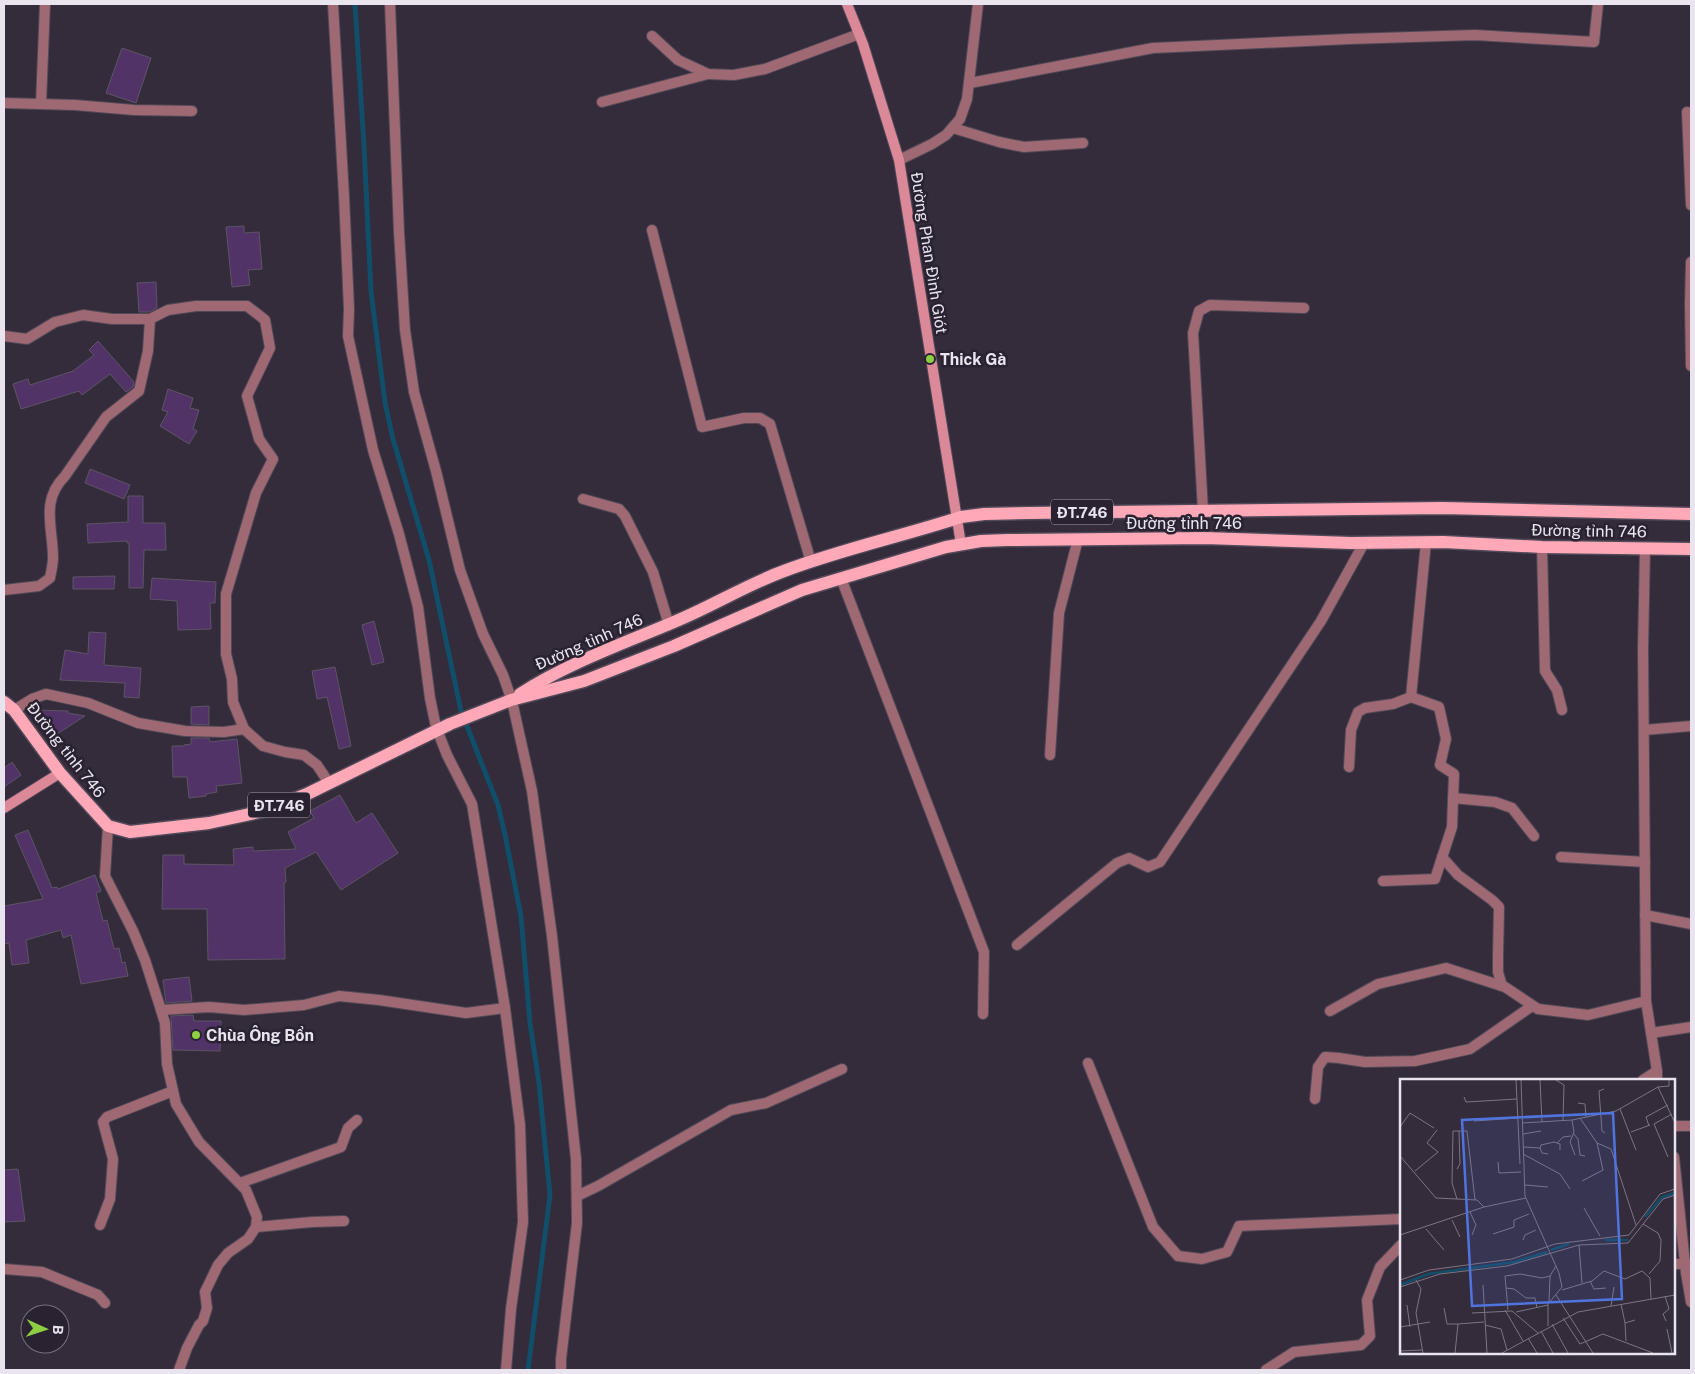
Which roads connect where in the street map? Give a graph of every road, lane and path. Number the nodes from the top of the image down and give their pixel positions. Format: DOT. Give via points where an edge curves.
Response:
graph roads {
  1 [pos="45,4"];
  2 [pos="332,4"];
  3 [pos="390,4"];
  4 [pos="847,4"];
  5 [pos="978,4"];
  6 [pos="1598,4"];
  7 [pos="859,34"];
  8 [pos="652,36"];
  9 [pos="708,74"];
  10 [pos="970,83"];
  11 [pos="602,102"];
  12 [pos="4,103"];
  13 [pos="41,104"];
  14 [pos="192,112"];
  15 [pos="1687,112"];
  16 [pos="953,128"];
  17 [pos="1083,142"];
  18 [pos="899,160"];
  19 [pos="1691,205"];
  20 [pos="652,230"];
  21 [pos="1691,262"];
  22 [pos="1304,308"];
  23 [pos="150,319"];
  24 [pos="4,336"];
  25 [pos="1691,366"];
  26 [pos="584,499"];
  27 [pos="1203,511"];
  28 [pos="1691,514"];
  29 [pos="957,518"];
  30 [pos="1078,539"];
  31 [pos="1426,542"];
  32 [pos="1364,543"];
  33 [pos="962,544"];
  34 [pos="1542,547"];
  35 [pos="1645,549"];
  36 [pos="1691,549"];
  37 [pos="811,562"];
  38 [pos="841,578"];
  39 [pos="4,590"];
  40 [pos="669,624"];
  41 [pos="1411,697"];
  42 [pos="511,700"];
  43 [pos="9,706"];
  44 [pos="1562,710"];
  45 [pos="1691,726"];
  46 [pos="244,728"];
  47 [pos="437,730"];
  48 [pos="1644,730"];
  49 [pos="1050,755"];
  50 [pos="1349,767"];
  51 [pos="60,773"];
  52 [pos="329,783"];
  53 [pos="1453,798"];
  54 [pos="4,808"];
  55 [pos="108,826"];
  56 [pos="1534,836"];
  57 [pos="1442,857"];
  58 [pos="1561,857"];
  59 [pos="1645,862"];
  60 [pos="1383,881"];
  61 [pos="1645,915"];
  62 [pos="1691,924"];
  63 [pos="1017,945"];
  64 [pos="1502,986"];
  65 [pos="1646,1001"];
  66 [pos="1532,1006"];
  67 [pos="505,1008"];
  68 [pos="160,1010"];
  69 [pos="1330,1011"];
  70 [pos="983,1014"];
  71 [pos="1691,1027"];
  72 [pos="1651,1033"];
  73 [pos="1088,1062"];
  74 [pos="842,1069"];
  75 [pos="1657,1076"];
  76 [pos="173,1091"];
  77 [pos="1315,1098"];
  78 [pos="357,1120"];
  79 [pos="1675,1126"];
  80 [pos="1691,1126"];
  81 [pos="1675,1165"];
  82 [pos="240,1184"];
  83 [pos="577,1196"];
  84 [pos="1400,1219"];
  85 [pos="344,1221"];
  86 [pos="100,1225"];
  87 [pos="256,1227"];
  88 [pos="1400,1246"];
  89 [pos="1675,1264"];
  90 [pos="1688,1264"];
  91 [pos="4,1268"];
  92 [pos="1691,1302"];
  93 [pos="105,1303"];
  94 [pos="179,1370"];
  95 [pos="506,1370"];
  96 [pos="561,1370"];
  97 [pos="1266,1370"];
  1 -- 13 [label="street"];
  2 -- 47 [label="street" via="344,196 348,336 373,450 418,607"];
  3 -- 42 [label="street" via="400,252 405,330 414,392 460,570"];
  4 -- 7 [label="street, Đường Phan Đình Giót"];
  5 -- 10 [label="street"];
  6 -- 10 [label="street" via="1594,42 1475,36 1153,48"];
  7 -- 9 [label="street" via="765,69 734,75"];
  7 -- 18 [label="street, Đường Phan Đình Giót"];
  8 -- 9 [label="street" via="678,60"];
  9 -- 11 [label="street"];
  10 -- 16 [label="street" via="960,119"];
  12 -- 13 [label="street"];
  13 -- 14 [label="street"];
  15 -- 19 [label="street"];
  16 -- 17 [label="street" via="1024,147"];
  16 -- 18 [label="street" via="932,144"];
  18 -- 29 [label="street, Đường Phan Đình Giót"];
  20 -- 37 [label="street" via="702,427 744,418 760,418 770,424"];
  21 -- 25 [label="street"];
  22 -- 27 [label="street" via="1210,305 1199,311 1193,333"];
  23 -- 24 [label="street" via="83,315 55,322 26,339"];
  23 -- 39 [label="street" via="148,351 139,391 106,417 51,496 54,560 50,578 40,586"];
  23 -- 46 [label="street" via="168,310 196,306 247,306 265,320 270,348 247,396 259,439 273,459 256,492 226,594 226,654 234,702"];
  26 -- 40 [label="street" via="619,509 625,516 653,572"];
  27 -- 28 [label="main road, Đường tỉnh 746 / ĐT.746" via="1443,508"];
  27 -- 29 [label="main road, Đường tỉnh 746 / ĐT.746" via="984,514"];
  29 -- 33 [label="street, Đường Phan Đình Giót"];
  29 -- 37 [label="main road, Đường tỉnh 746 / ĐT.746"];
  30 -- 32 [label="main road, Đường tỉnh 746 / ĐT.746" via="1205,538"];
  30 -- 33 [label="main road, Đường tỉnh 746 / ĐT.746"];
  30 -- 49 [label="street" via="1059,613"];
  31 -- 32 [label="main road, Đường tỉnh 746 / ĐT.746"];
  31 -- 34 [label="main road, Đường tỉnh 746 / ĐT.746"];
  31 -- 41 [label="street"];
  32 -- 63 [label="street" via="1321,621 1160,862 1148,866 1128,858 1117,863"];
  33 -- 38 [label="main road, Đường tỉnh 746 / ĐT.746"];
  34 -- 35 [label="main road, Đường tỉnh 746 / ĐT.746"];
  34 -- 44 [label="street" via="1545,671 1557,690"];
  35 -- 36 [label="main road, Đường tỉnh 746 / ĐT.746"];
  35 -- 48 [label="street"];
  37 -- 40 [label="main road, Đường tỉnh 746 / ĐT.746" via="739,590"];
  38 -- 42 [label="main road, Đường tỉnh 746 / ĐT.746" via="802,590 584,681"];
  38 -- 70 [label="street" via="984,952"];
  40 -- 42 [label="main road, Đường tỉnh 746 / ĐT.746" via="577,662"];
  41 -- 50 [label="street" via="1358,712 1351,730"];
  41 -- 53 [label="street" via="1439,707 1446,739 1440,765 1454,774"];
  42 -- 47 [label="main road, ĐT.746"];
  42 -- 83 [label="street" via="532,791 549,916 576,1159"];
  43 -- 46 [label="street" via="46,694 88,702 138,723 184,731 224,732"];
  43 -- 51 [label="main road, Đường tỉnh 746"];
  45 -- 48 [label="street"];
  46 -- 52 [label="street" via="262,746 304,755 317,765"];
  47 -- 52 [label="main road, ĐT.746"];
  47 -- 67 [label="street" via="472,804"];
  48 -- 59 [label="street"];
  51 -- 54 [label="street"];
  51 -- 55 [label="main road, Đường tỉnh 746"];
  52 -- 55 [label="main road, ĐT.746" via="264,811 209,823 130,832"];
  53 -- 56 [label="street" via="1495,802 1512,808"];
  53 -- 57 [label="street" via="1452,827"];
  55 -- 68 [label="street" via="105,876 145,960"];
  57 -- 60 [label="street" via="1435,879"];
  57 -- 64 [label="street" via="1458,875 1499,907 1498,972"];
  58 -- 59 [label="street"];
  59 -- 61 [label="street"];
  61 -- 62 [label="street"];
  61 -- 65 [label="street"];
  64 -- 66 [label="street"];
  64 -- 69 [label="street" via="1446,968 1378,984"];
  65 -- 66 [label="street" via="1588,1015"];
  65 -- 72 [label="street"];
  66 -- 77 [label="street" via="1470,1049 1415,1061 1365,1062 1325,1057 1318,1067"];
  67 -- 68 [label="street" via="466,1014 340,996 304,1005 244,1010 209,1007"];
  67 -- 95 [label="street" via="520,1124 523,1222"];
  68 -- 76 [label="street"];
  71 -- 72 [label="street"];
  72 -- 75 [label="street"];
  73 -- 84 [label="street" via="1153,1227 1178,1256 1202,1259 1227,1252 1239,1226"];
  74 -- 83 [label="street" via="766,1103 731,1110"];
  76 -- 82 [label="street" via="176,1104 198,1142"];
  76 -- 86 [label="street" via="115,1113 102,1122 113,1159 110,1199"];
  78 -- 82 [label="street" via="348,1128 341,1147"];
  79 -- 80 [label="street"];
  81 -- 90 [label="street"];
  82 -- 87 [label="street" via="246,1190 257,1217"];
  83 -- 96 [label="street"];
  85 -- 87 [label="street"];
  87 -- 94 [label="street" via="248,1239 228,1253 218,1265 205,1292 207,1308 203,1321"];
  88 -- 97 [label="street" via="1380,1267 1367,1300 1370,1336 1361,1345 1294,1352"];
  89 -- 90 [label="street"];
  90 -- 92 [label="street"];
  91 -- 93 [label="street" via="42,1272 98,1295"];
}
